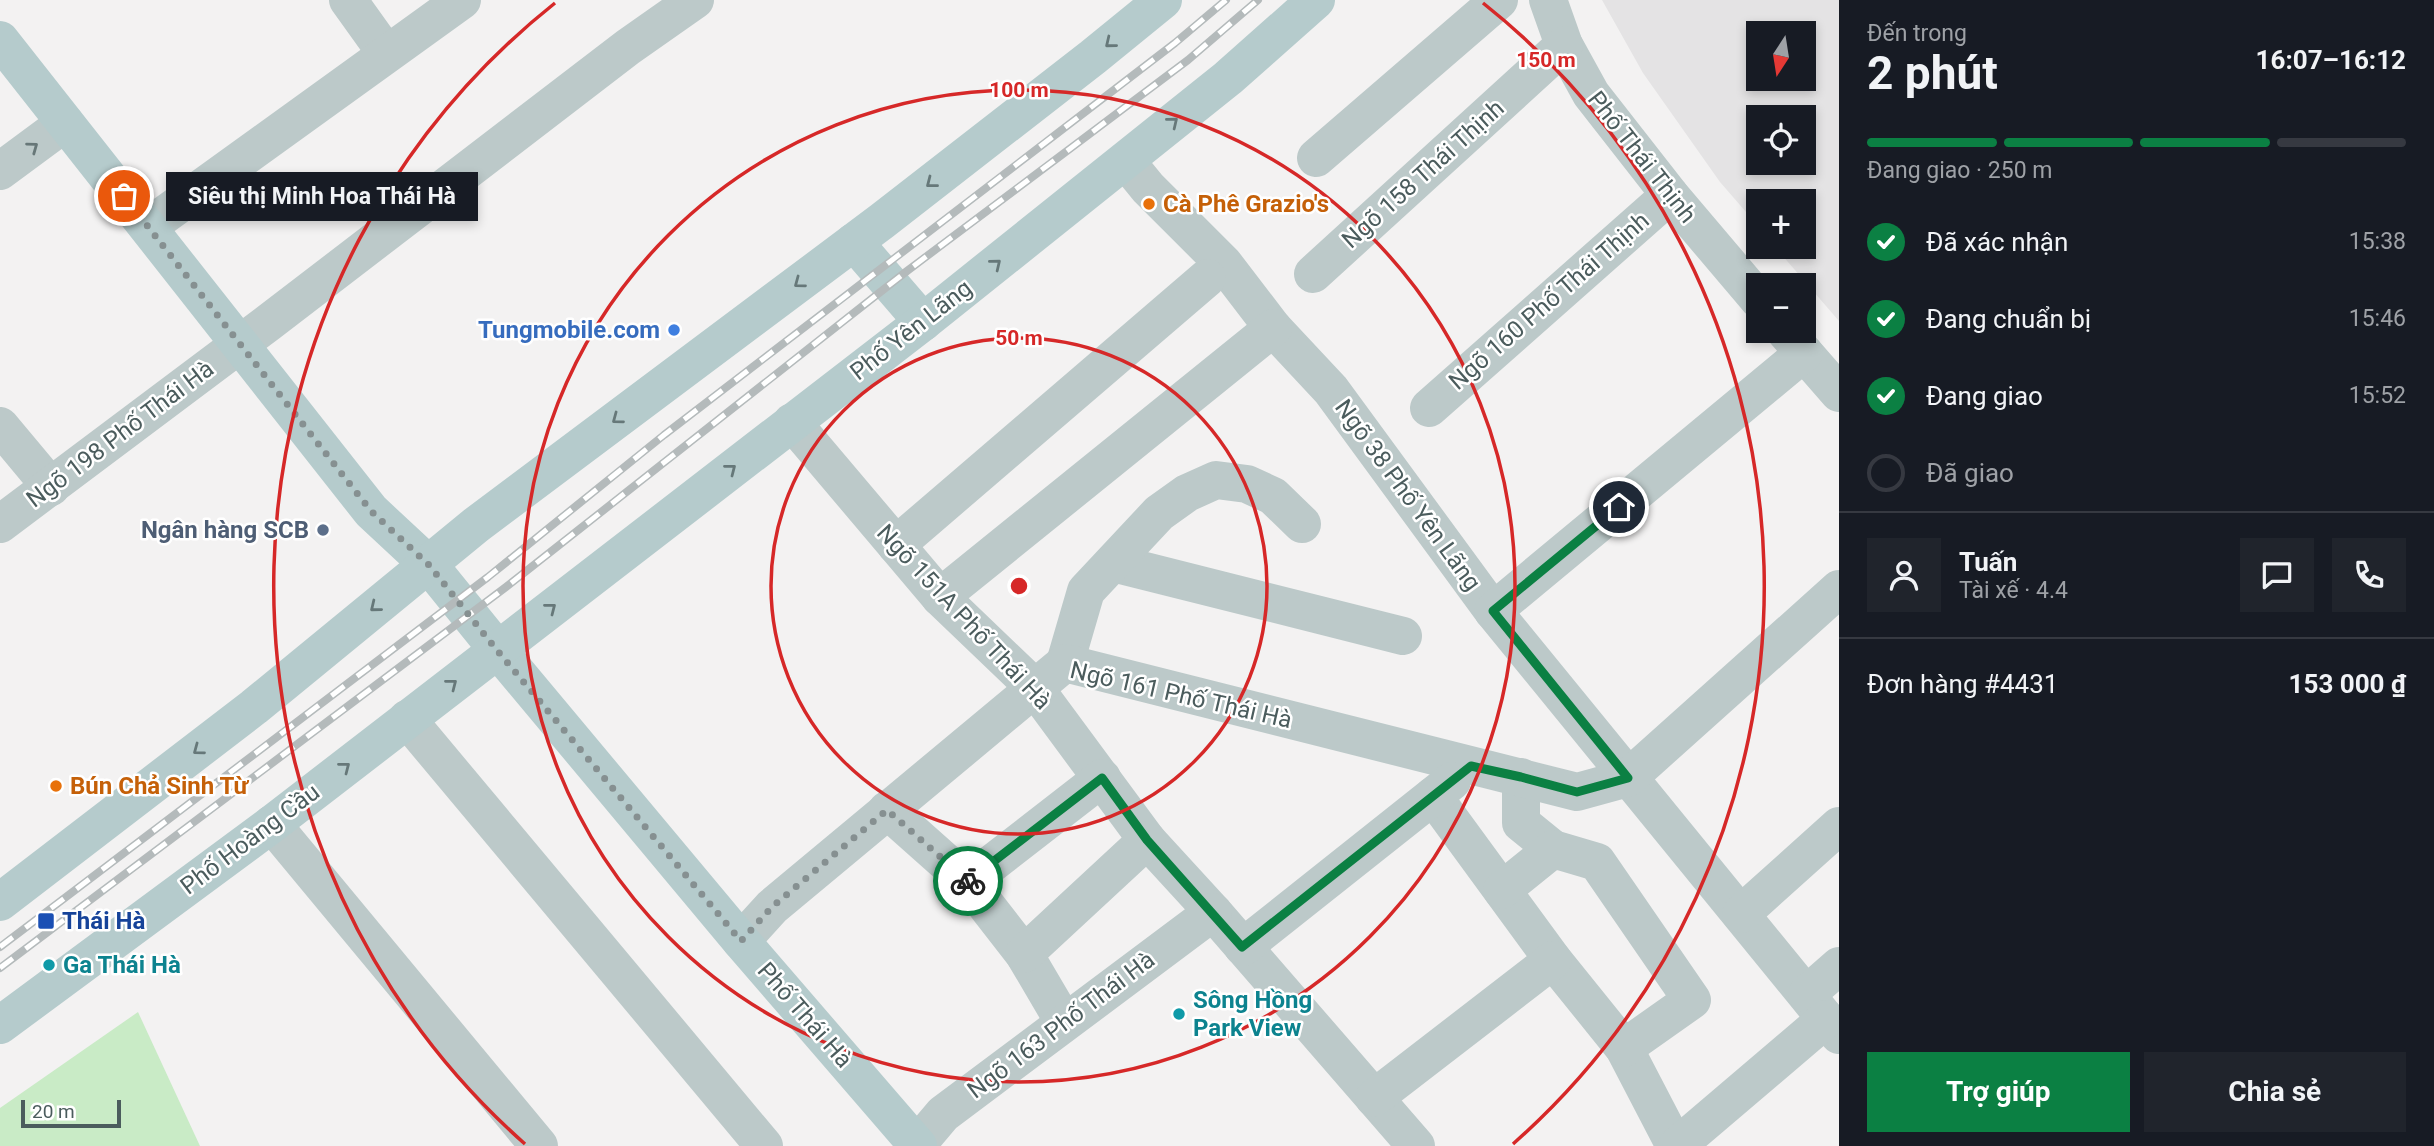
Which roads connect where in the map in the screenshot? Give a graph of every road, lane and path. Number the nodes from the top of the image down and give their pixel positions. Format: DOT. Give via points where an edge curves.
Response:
graph roads {
  1 [pos="348,0"];
  2 [pos="461,0"];
  3 [pos="695,0"];
  4 [pos="1163,0"];
  5 [pos="1316,0"];
  6 [pos="1499,0"];
  7 [pos="1548,0"];
  8 [pos="0,40"];
  9 [pos="1564,45"];
  10 [pos="386,53"];
  11 [pos="65,123"];
  12 [pos="1316,158"];
  13 [pos="1126,160"];
  14 [pos="0,171"];
  15 [pos="1670,195"];
  16 [pos="149,226"];
  17 [pos="854,242"];
  18 [pos="1313,274"];
  19 [pos="1208,278"];
  20 [pos="1746,285"];
  21 [pos="923,322"];
  22 [pos="1273,328"];
  23 [pos="1794,343"];
  24 [pos="1796,343"];
  25 [pos="241,344"];
  26 [pos="1839,393"];
  27 [pos="1429,408"];
  28 [pos="792,422"];
  29 [pos="0,426"];
  30 [pos="51,487"];
  31 [pos="0,524"];
  32 [pos="1302,524"];
  33 [pos="896,545"];
  34 [pos="1113,564"];
  35 [pos="429,565"];
  36 [pos="1839,589"];
  37 [pos="940,597"];
  38 [pos="1493,611"];
  39 [pos="1403,636"];
  40 [pos="496,649"];
  41 [pos="1065,663"];
  42 [pos="1034,687"];
  43 [pos="407,719"];
  44 [pos="1471,766"];
  45 [pos="1521,777"];
  46 [pos="1102,778"];
  47 [pos="1628,778"];
  48 [pos="1433,796"];
  49 [pos="887,810"];
  50 [pos="272,824"];
  51 [pos="1839,827"];
  52 [pos="1147,840"];
  53 [pos="1553,849"];
  54 [pos="968,882"];
  55 [pos="1502,890"];
  56 [pos="0,902"];
  57 [pos="1213,912"];
  58 [pos="1741,914"];
  59 [pos="741,941"];
  60 [pos="1242,947"];
  61 [pos="1024,954"];
  62 [pos="1553,960"];
  63 [pos="1839,966"];
  64 [pos="1824,1016"];
  65 [pos="1064,1021"];
  66 [pos="0,1025"];
  67 [pos="1624,1048"];
  68 [pos="1374,1098"];
  69 [pos="539,1146"];
  70 [pos="764,1146"];
  71 [pos="917,1146"];
  72 [pos="1416,1146"];
  73 [pos="1676,1146"];
  1 -- 10 [label="street"];
  2 -- 10 [label="street"];
  3 -- 25 [label="street, Ngõ 198 Phố Thái Hà"];
  4 -- 17 [label="main road, one-way"];
  13 -- 5 [label="main road, Phố Yên Lãng, one-way"];
  6 -- 12 [label="street"];
  7 -- 9 [label="street, Phố Thái Thịnh"];
  8 -- 11 [label="main road, Phố Thái Hà"];
  9 -- 15 [label="street, Phố Thái Thịnh" via="1591,94"];
  9 -- 18 [label="street, Ngõ 158 Thái Thịnh"];
  10 -- 16 [label="street"];
  14 -- 11 [label="street, one-way"];
  11 -- 16 [label="main road, Phố Thái Hà"];
  21 -- 13 [label="main road, Phố Yên Lãng, one-way"];
  13 -- 22 [label="street, Ngõ 38 Phố Yên Lãng" via="1224,264"];
  15 -- 20 [label="street, Phố Thái Thịnh"];
  15 -- 27 [label="street, Ngõ 160 Phố Thái Thịnh"];
  16 -- 25 [label="main road, Phố Thái Hà"];
  17 -- 21 [label="main road"];
  17 -- 35 [label="main road, one-way"];
  19 -- 33 [label="street"];
  21 -- 28 [label="main road, Phố Yên Lãng"];
  22 -- 37 [label="street"];
  22 -- 38 [label="street, Ngõ 38 Phố Yên Lãng" via="1331,390"];
  23 -- 38 [label="street"];
  24 -- 26 [label="street"];
  25 -- 30 [label="street, Ngõ 198 Phố Thái Hà"];
  25 -- 35 [label="main road, Phố Thái Hà" via="371,511"];
  28 -- 33 [label="street, Ngõ 151A Phố Thái Hà"];
  40 -- 28 [label="main road, Phố Yên Lãng, one-way"];
  29 -- 30 [label="street"];
  30 -- 31 [label="street, Ngõ 198 Phố Thái Hà"];
  32 -- 34 [label="street" via="1273,496 1247,484 1216,480 1159,513"];
  33 -- 37 [label="street, Ngõ 151A Phố Thái Hà"];
  34 -- 39 [label="street"];
  34 -- 41 [label="street" via="1086,592"];
  35 -- 40 [label="main road, Phố Thái Hà"];
  35 -- 56 [label="main road, one-way" via="254,707"];
  36 -- 47 [label="street"];
  37 -- 42 [label="street, Ngõ 151A Phố Thái Hà"];
  38 -- 47 [label="street, Ngõ 38 Phố Yên Lãng"];
  43 -- 40 [label="main road, Phố Hoàng Cầu, one-way"];
  40 -- 59 [label="main road, Phố Thái Hà"];
  41 -- 42 [label="street, Ngõ 161 Phố Thái Hà"];
  41 -- 44 [label="street, Ngõ 161 Phố Thái Hà"];
  42 -- 46 [label="street, Ngõ 151A Phố Thái Hà"];
  42 -- 49 [label="street, Ngõ 161 Phố Thái Hà"];
  50 -- 43 [label="main road, Phố Hoàng Cầu, one-way"];
  43 -- 70 [label="street"];
  44 -- 45 [label="street, Ngõ 161 Phố Thái Hà"];
  44 -- 48 [label="street"];
  45 -- 47 [label="street, Ngõ 161 Phố Thái Hà" via="1577,792"];
  45 -- 53 [label="street" via="1521,823"];
  46 -- 52 [label="street, Ngõ 151A Phố Thái Hà"];
  46 -- 54 [label="street"];
  47 -- 58 [label="street, Ngõ 38 Phố Yên Lãng"];
  48 -- 55 [label="street"];
  48 -- 60 [label="street"];
  49 -- 54 [label="street"];
  49 -- 59 [label="street, Ngõ 161 Phố Thái Hà" via="772,907"];
  50 -- 66 [label="main road, Phố Hoàng Cầu"];
  50 -- 69 [label="street"];
  51 -- 58 [label="street"];
  52 -- 57 [label="street, Ngõ 151A Phố Thái Hà"];
  52 -- 61 [label="street"];
  53 -- 55 [label="street"];
  53 -- 67 [label="street" via="1597,862 1692,1000"];
  54 -- 61 [label="street"];
  55 -- 62 [label="street"];
  57 -- 60 [label="street, Ngõ 151A Phố Thái Hà"];
  57 -- 65 [label="street, Ngõ 163 Phố Thái Hà"];
  58 -- 64 [label="street, Ngõ 38 Phố Yên Lãng"];
  59 -- 71 [label="main road, Phố Thái Hà"];
  60 -- 68 [label="street, Ngõ 151A Phố Thái Hà"];
  61 -- 65 [label="street"];
  62 -- 67 [label="street"];
  62 -- 68 [label="street"];
  63 -- 64 [label="street"];
  64 -- 73 [label="street"];
  65 -- 71 [label="street, Ngõ 163 Phố Thái Hà" via="943,1114"];
  67 -- 73 [label="street"];
  68 -- 72 [label="street, Ngõ 151A Phố Thái Hà"];
}
